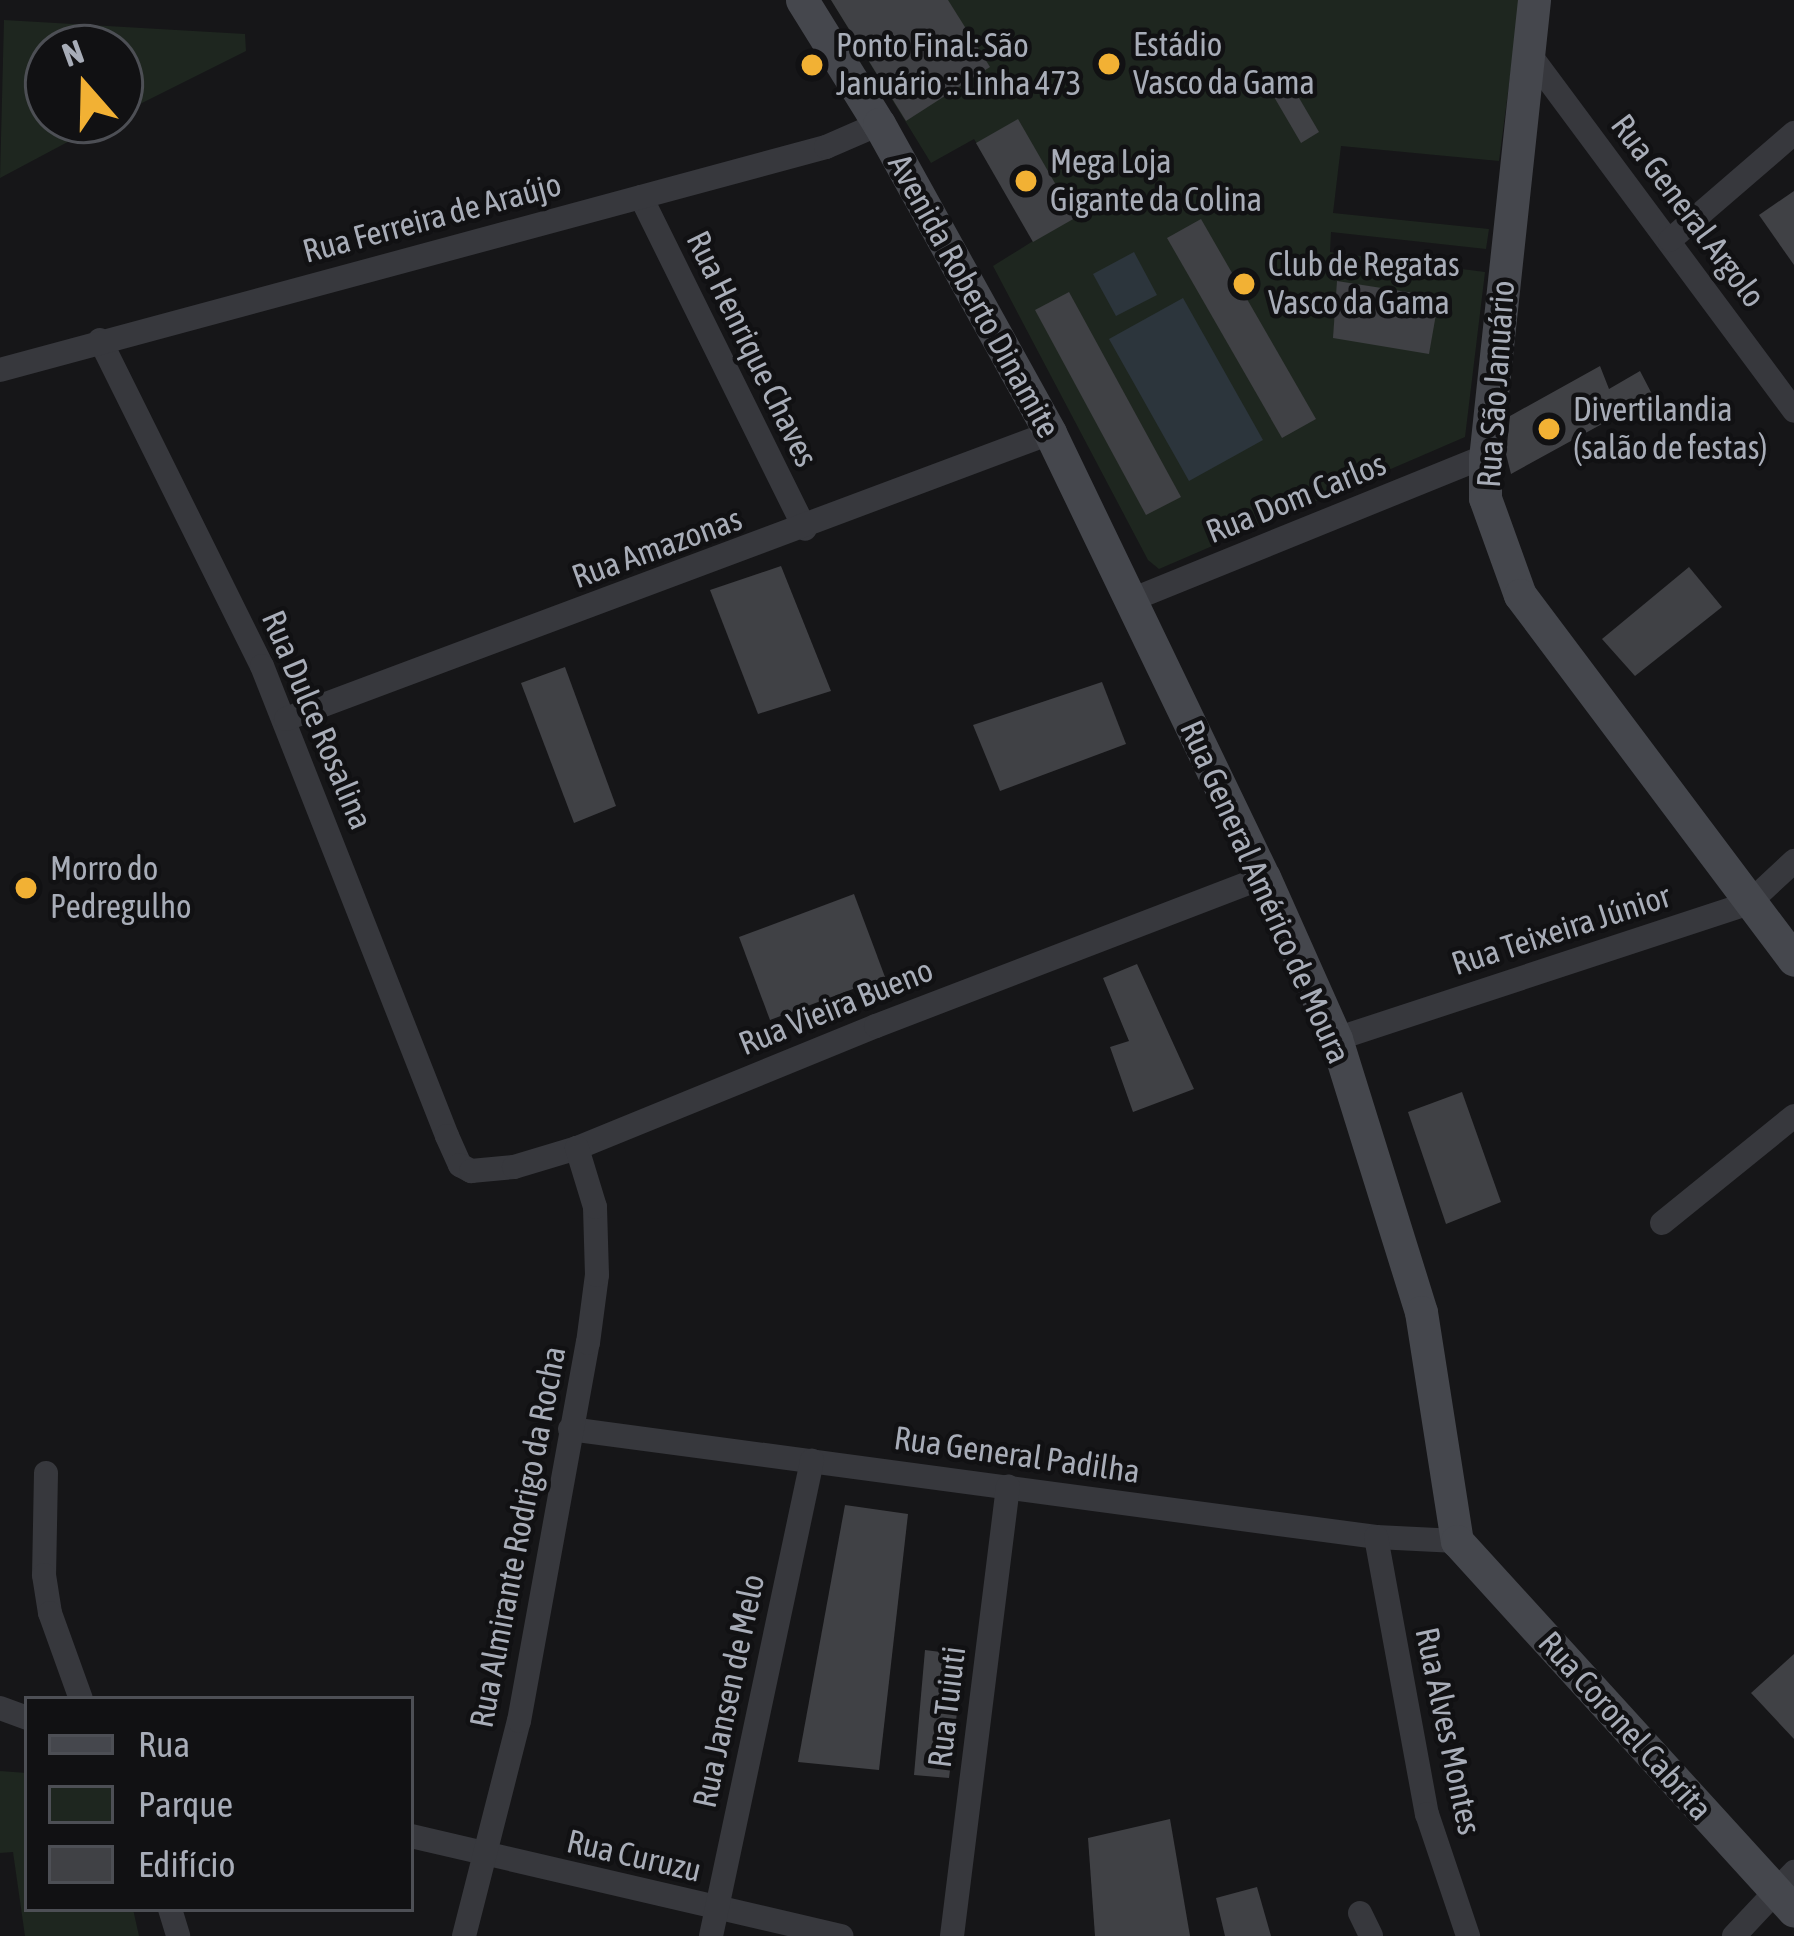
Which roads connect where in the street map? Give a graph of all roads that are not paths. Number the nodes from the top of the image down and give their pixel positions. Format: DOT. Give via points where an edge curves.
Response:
graph roads {
  1 [pos="802,0"];
  2 [pos="1534,0"];
  3 [pos="1527,51"];
  4 [pos="880,124"];
  5 [pos="1794,134"];
  6 [pos="641,197"];
  7 [pos="1670,240"];
  8 [pos="100,340"];
  9 [pos="0,370"];
  10 [pos="1794,411"];
  11 [pos="1050,434"];
  12 [pos="1485,455"];
  13 [pos="805,530"];
  14 [pos="1131,600"];
  15 [pos="286,719"];
  16 [pos="1794,861"];
  17 [pos="1264,878"];
  18 [pos="1749,903"];
  19 [pos="1794,960"];
  20 [pos="1336,1040"];
  21 [pos="1794,1116"];
  22 [pos="447,1136"];
  23 [pos="577,1148"];
  24 [pos="1662,1223"];
  25 [pos="569,1429"];
  26 [pos="812,1461"];
  27 [pos="46,1473"];
  28 [pos="1008,1486"];
  29 [pos="1376,1537"];
  30 [pos="1457,1541"];
  31 [pos="80,1696"];
  32 [pos="414,1837"];
  33 [pos="484,1855"];
  34 [pos="1787,1891"];
  35 [pos="716,1909"];
  36 [pos="464,1936"];
  37 [pos="711,1936"];
  38 [pos="842,1936"];
  39 [pos="952,1936"];
  40 [pos="1468,1936"];
  41 [pos="1734,1936"];
  1 -- 4 [label="street, Avenida Roberto Dinamite"];
  2 -- 3 [label="street, Rua São Januário"];
  3 -- 7 [label="street, Rua General Argolo"];
  3 -- 12 [label="street, Rua São Januário"];
  4 -- 6 [label="street, Rua Ferreira de Araújo" via="826,147"];
  4 -- 11 [label="street, Avenida Roberto Dinamite"];
  5 -- 7 [label="street"];
  6 -- 8 [label="street, Rua Ferreira de Araújo"];
  6 -- 13 [label="street, Rua Henrique Chaves"];
  7 -- 10 [label="street, Rua General Argolo"];
  8 -- 9 [label="street, Rua Ferreira de Araújo"];
  8 -- 15 [label="street, Rua Dulce Rosalina"];
  11 -- 13 [label="street, Rua Amazonas"];
  11 -- 14 [label="street, Avenida Roberto Dinamite"];
  12 -- 14 [label="street, Rua Dom Carlos"];
  12 -- 18 [label="street, Rua São Januário" via="1485,498 1520,595"];
  13 -- 15 [label="street, Rua Amazonas"];
  14 -- 17 [label="street, Rua General Américo de Moura"];
  15 -- 22 [label="street, Rua Dulce Rosalina"];
  16 -- 18 [label="street, Rua Teixeira Júnior"];
  17 -- 20 [label="street, Rua General Américo de Moura"];
  17 -- 23 [label="street, Rua Vieira Bueno"];
  18 -- 19 [label="street, Rua São Januário"];
  18 -- 20 [label="street, Rua Teixeira Júnior"];
  20 -- 30 [label="street, Rua General Américo de Moura" via="1421,1312"];
  21 -- 24 [label="street"];
  22 -- 23 [label="street, Rua Vieira Bueno" via="460,1166 471,1171"];
  23 -- 25 [label="street, Rua Almirante Rodrigo da Rocha" via="595,1208 597,1275"];
  25 -- 26 [label="street, Rua General Padilha"];
  25 -- 33 [label="street, Rua Almirante Rodrigo da Rocha" via="519,1721"];
  26 -- 28 [label="street, Rua General Padilha"];
  26 -- 35 [label="street, Rua Jansen de Melo"];
  27 -- 31 [label="street" via="44,1575"];
  28 -- 29 [label="street, Rua General Padilha"];
  28 -- 39 [label="street, Rua Tuiuti"];
  29 -- 30 [label="street, Rua General Padilha"];
  29 -- 40 [label="street, Rua Alves Montes" via="1427,1814"];
  30 -- 34 [label="street, Rua Coronel Cabrita"];
  32 -- 33 [label="street, Rua Curuzu"];
  33 -- 35 [label="street, Rua Curuzu"];
  33 -- 36 [label="street, Rua Almirante Rodrigo da Rocha"];
  34 -- 41 [label="street"];
  35 -- 37 [label="street, Rua Jansen de Melo"];
  35 -- 38 [label="street, Rua Curuzu"];
}
